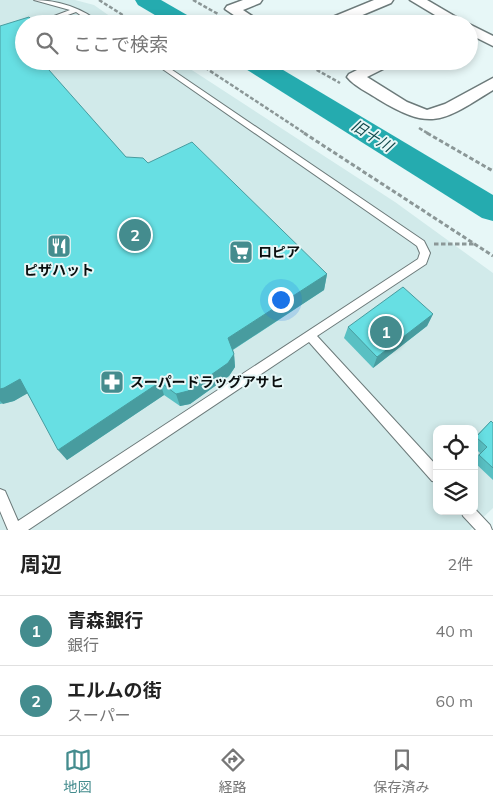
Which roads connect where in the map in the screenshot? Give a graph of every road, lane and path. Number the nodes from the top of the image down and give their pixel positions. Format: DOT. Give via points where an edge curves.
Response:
graph roads {
  1 [pos="38,0"];
  2 [pos="99,0"];
  3 [pos="193,0"];
  4 [pos="255,0"];
  5 [pos="386,0"];
  6 [pos="417,0"];
  7 [pos="77,10"];
  8 [pos="218,14"];
  9 [pos="62,15"];
  10 [pos="84,15"];
  11 [pos="123,15"];
  12 [pos="242,15"];
  13 [pos="350,15"];
  14 [pos="444,15"];
  15 [pos="478,33"];
  16 [pos="493,42"];
  17 [pos="167,70"];
  18 [pos="209,70"];
  19 [pos="369,70"];
  20 [pos="493,83"];
  21 [pos="421,244"];
  22 [pos="476,244"];
  23 [pos="493,256"];
  24 [pos="310,336"];
  25 [pos="433,472"];
  26 [pos="0,496"];
  27 [pos="3,513"];
  28 [pos="472,515"];
  29 [pos="16,530"];
  30 [pos="485,530"];
  1 -- 7 [label="lane"];
  2 -- 11 [label="path"];
  3 -- 8 [label="path"];
  4 -- 12 [label="street" via="232,9"];
  5 -- 13 [label="street"];
  6 -- 14 [label="street"];
  7 -- 9 [label="lane"];
  7 -- 10 [label="lane"];
  15 -- 16 [label="street"];
  17 -- 21 [label="lane"];
  18 -- 22 [label="path"];
  19 -- 20 [label="street" via="355,77 414,112 426,115 439,113"];
  21 -- 22 [label="path"];
  21 -- 24 [label="lane" via="425,254 422,261"];
  22 -- 23 [label="path"];
  24 -- 25 [label="lane"];
  24 -- 29 [label="lane"];
  26 -- 27 [label="lane"];
  27 -- 29 [label="lane"];
  28 -- 30 [label="lane"];
}
